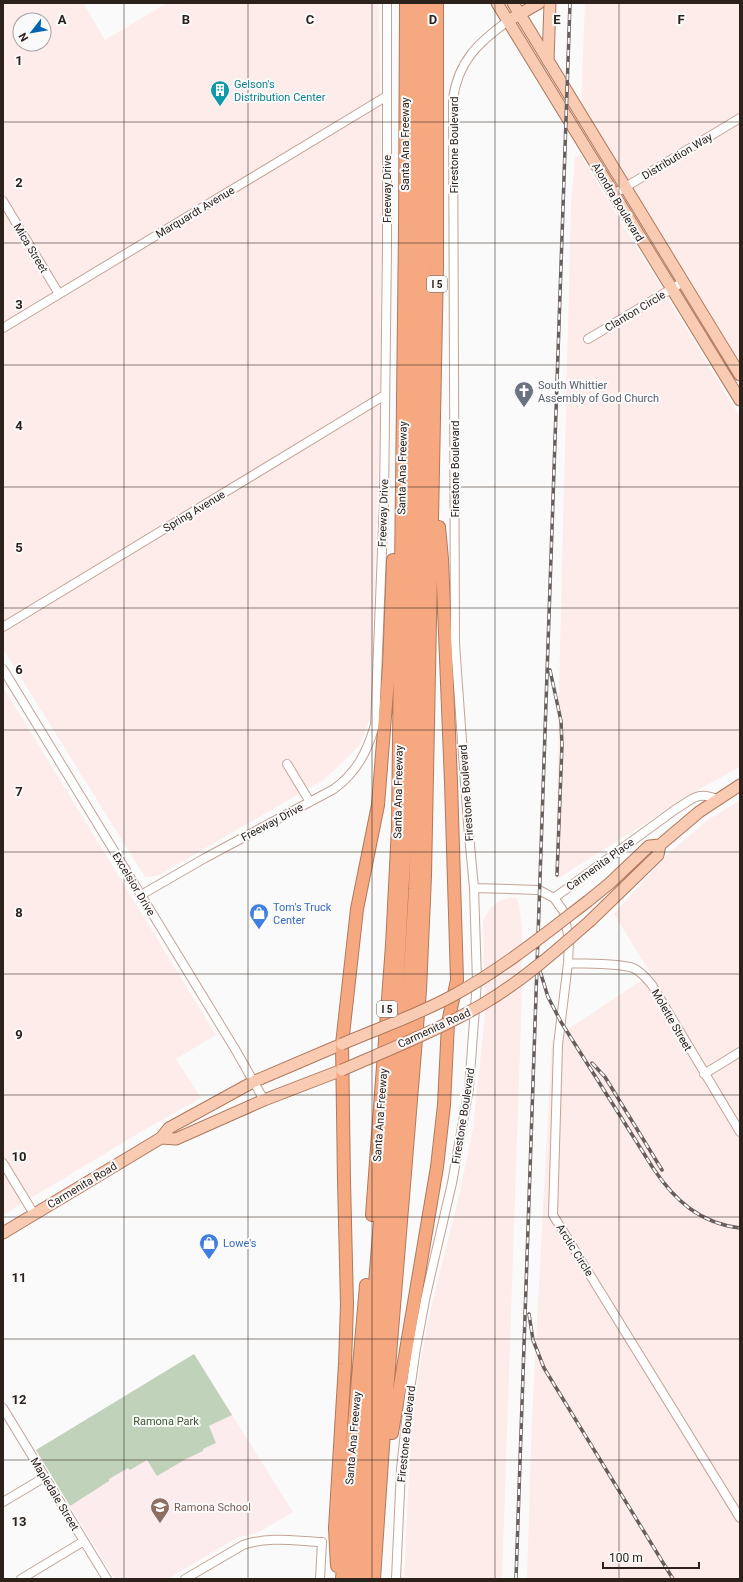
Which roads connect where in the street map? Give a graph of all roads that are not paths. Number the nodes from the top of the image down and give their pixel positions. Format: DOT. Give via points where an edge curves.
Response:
graph roads {
  1 [pos="387,3"];
  2 [pos="406,3"];
  3 [pos="416,3"];
  4 [pos="426,3"];
  5 [pos="437,3"];
  6 [pos="497,3"];
  7 [pos="513,3"];
  8 [pos="539,3"];
  9 [pos="550,3"];
  10 [pos="520,14"];
  11 [pos="508,22"];
  12 [pos="548,62"];
  13 [pos="388,96"];
  14 [pos="740,118"];
  15 [pos="625,188"];
  16 [pos="614,194"];
  17 [pos="3,201"];
  18 [pos="683,282"];
  19 [pos="672,289"];
  20 [pos="59,294"];
  21 [pos="3,328"];
  22 [pos="588,339"];
  23 [pos="740,375"];
  24 [pos="385,395"];
  25 [pos="740,400"];
  26 [pos="402,437"];
  27 [pos="434,463"];
  28 [pos="3,627"];
  29 [pos="3,669"];
  30 [pos="287,764"];
  31 [pos="740,785"];
  32 [pos="717,799"];
  33 [pos="310,802"];
  34 [pos="660,845"];
  35 [pos="474,888"];
  36 [pos="141,894"];
  37 [pos="554,898"];
  38 [pos="568,963"];
  39 [pos="454,996"];
  40 [pos="448,1023"];
  41 [pos="342,1044"];
  42 [pos="740,1052"];
  43 [pos="342,1070"];
  44 [pos="704,1074"];
  45 [pos="254,1082"];
  46 [pos="264,1100"];
  47 [pos="740,1132"];
  48 [pos="161,1138"];
  49 [pos="3,1163"];
  50 [pos="34,1214"];
  51 [pos="3,1233"];
  52 [pos="4,1412"];
  53 [pos="45,1477"];
  54 [pos="3,1502"];
  55 [pos="740,1518"];
  56 [pos="84,1541"];
  57 [pos="375,1555"];
  58 [pos="21,1579"];
  59 [pos="107,1579"];
  60 [pos="186,1579"];
  61 [pos="320,1579"];
  62 [pos="337,1579"];
  63 [pos="342,1579"];
  64 [pos="351,1579"];
  65 [pos="362,1579"];
  66 [pos="374,1579"];
  67 [pos="396,1579"];
  1 -- 13 [label="street, Freeway Drive"];
  2 -- 26 [label="highway, Santa Ana Freeway / I 5"];
  3 -- 64 [label="highway" via="408,787 393,1061"];
  4 -- 65 [label="highway" via="419,784 415,889 405,1054 370,1455"];
  5 -- 27 [label="highway, I 5" via="438,265"];
  6 -- 11 [label="main road, Alondra Boulevard"];
  7 -- 10 [label="main road, Alondra Boulevard"];
  8 -- 10 [label="main road"];
  9 -- 12 [label="main road"];
  10 -- 11 [label="main road"];
  10 -- 12 [label="main road, Alondra Boulevard"];
  11 -- 16 [label="main road, Alondra Boulevard"];
  11 -- 35 [label="street, Firestone Boulevard" via="485,38 468,58 457,77 453,99 455,644"];
  12 -- 15 [label="main road, Alondra Boulevard"];
  13 -- 20 [label="street, Marquardt Avenue"];
  13 -- 24 [label="street, Freeway Drive"];
  14 -- 15 [label="street, Distribution Way"];
  15 -- 16 [label="street, Distribution Way"];
  15 -- 18 [label="main road, Alondra Boulevard"];
  16 -- 19 [label="main road, Alondra Boulevard"];
  17 -- 20 [label="street, Mica Street"];
  18 -- 19 [label="street, Clanton Circle"];
  18 -- 23 [label="main road, Alondra Boulevard"];
  19 -- 22 [label="street, Clanton Circle"];
  19 -- 25 [label="main road, Alondra Boulevard"];
  20 -- 21 [label="street, Marquardt Avenue"];
  24 -- 28 [label="street, Spring Avenue"];
  24 -- 33 [label="street, Freeway Drive" via="384,501 375,725 368,747 352,773 334,789"];
  26 -- 41 [label="highway" via="393,548 382,768 378,805 357,909"];
  26 -- 63 [label="highway, Santa Ana Freeway / I 5" via="398,827 392,945"];
  27 -- 39 [label="highway" via="442,566 457,980"];
  27 -- 57 [label="highway, I 5" via="426,876 420,990"];
  29 -- 36 [label="street, Excelsior Drive"];
  30 -- 33 [label="street"];
  31 -- 32 [label="main road, Carmenita Road"];
  32 -- 34 [label="main road, Carmenita Road"];
  32 -- 37 [label="street, Carmenita Place" via="703,795 692,799"];
  33 -- 36 [label="street, Freeway Drive"];
  34 -- 39 [label="main road, Carmenita Road, bridge" via="649,846 588,901 517,955"];
  34 -- 40 [label="main road, Carmenita Road, bridge" via="658,855 557,951 521,979"];
  35 -- 37 [label="street" via="539,890"];
  35 -- 67 [label="street, Firestone Boulevard" via="477,981 469,1088 452,1183 416,1348 401,1469"];
  36 -- 45 [label="street, Excelsior Drive"];
  37 -- 38 [label="street, Arctic Circle" via="564,912 569,941"];
  38 -- 44 [label="street, Molette Street" via="634,968 644,976 652,985"];
  38 -- 55 [label="street, Arctic Circle" via="558,1045 553,1215"];
  39 -- 40 [label="highway"];
  39 -- 41 [label="main road, Carmenita Road, bridge"];
  40 -- 43 [label="main road, Carmenita Road, bridge"];
  40 -- 57 [label="highway" via="444,1105 437,1167 393,1420 386,1490"];
  41 -- 43 [label="highway"];
  41 -- 45 [label="main road, Carmenita Road"];
  42 -- 44 [label="street"];
  43 -- 46 [label="main road, Carmenita Road"];
  43 -- 62 [label="highway" via="347,1304 335,1528"];
  44 -- 47 [label="street, Molette Street"];
  45 -- 46 [label="street, Excelsior Drive"];
  45 -- 48 [label="main road, Carmenita Road" via="169,1128"];
  46 -- 48 [label="main road, Carmenita Road" via="176,1139"];
  48 -- 50 [label="main road, Carmenita Road"];
  49 -- 50 [label="street"];
  50 -- 51 [label="main road, Carmenita Road"];
  52 -- 53 [label="street, Mapledale Street"];
  53 -- 54 [label="street"];
  53 -- 56 [label="street, Mapledale Street"];
  56 -- 58 [label="street"];
  56 -- 59 [label="street, Mapledale Street"];
  57 -- 66 [label="highway, I 5"];
  60 -- 61 [label="street" via="233,1550 253,1542 275,1540 322,1542"];
}
